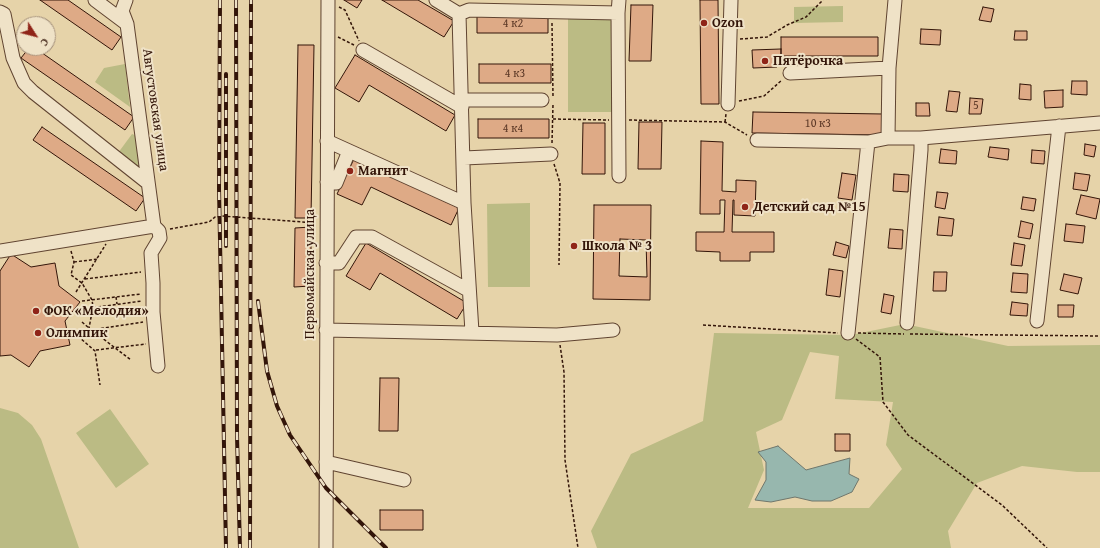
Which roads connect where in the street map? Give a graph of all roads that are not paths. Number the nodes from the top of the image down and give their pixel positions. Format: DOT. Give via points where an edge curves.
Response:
graph roads {
  1 [pos="95,0"];
  2 [pos="126,0"];
  3 [pos="328,0"];
  4 [pos="436,0"];
  5 [pos="731,0"];
  6 [pos="895,0"];
  7 [pos="619,6"];
  8 [pos="560,8"];
  9 [pos="0,12"];
  10 [pos="459,14"];
  11 [pos="127,24"];
  12 [pos="363,50"];
  13 [pos="889,68"];
  14 [pos="790,73"];
  15 [pos="542,100"];
  16 [pos="462,104"];
  17 [pos="728,104"];
  18 [pos="1100,123"];
  19 [pos="1059,126"];
  20 [pos="888,138"];
  21 [pos="921,138"];
  22 [pos="757,140"];
  23 [pos="327,141"];
  24 [pos="868,142"];
  25 [pos="349,151"];
  26 [pos="551,154"];
  27 [pos="464,158"];
  28 [pos="619,176"];
  29 [pos="327,182"];
  30 [pos="148,183"];
  31 [pos="464,203"];
  32 [pos="157,228"];
  33 [pos="0,251"];
  34 [pos="326,263"];
  35 [pos="468,290"];
  36 [pos="1037,320"];
  37 [pos="907,324"];
  38 [pos="326,330"];
  39 [pos="613,330"];
  40 [pos="472,332"];
  41 [pos="848,333"];
  42 [pos="158,366"];
  43 [pos="326,462"];
  44 [pos="404,480"];
  45 [pos="326,548"];
  1 -- 11 [label="street"];
  2 -- 11 [label="street, Августовская улица" via="122,11"];
  3 -- 23 [label="street, Первомайская улица"];
  4 -- 10 [label="street"];
  5 -- 17 [label="street"];
  6 -- 13 [label="street"];
  7 -- 8 [label="street"];
  7 -- 28 [label="street"];
  8 -- 10 [label="street" via="470,10"];
  9 -- 30 [label="street" via="4,14 13,58 24,83"];
  10 -- 16 [label="street"];
  11 -- 30 [label="street, Августовская улица"];
  12 -- 16 [label="street"];
  13 -- 14 [label="street"];
  13 -- 20 [label="street"];
  15 -- 16 [label="street"];
  16 -- 27 [label="street"];
  18 -- 19 [label="street"];
  19 -- 21 [label="street"];
  19 -- 36 [label="street"];
  20 -- 21 [label="street"];
  20 -- 24 [label="street"];
  21 -- 37 [label="street"];
  22 -- 24 [label="street"];
  23 -- 25 [label="street"];
  23 -- 29 [label="street, Первомайская улица"];
  24 -- 41 [label="street"];
  25 -- 29 [label="street" via="336,183"];
  25 -- 31 [label="street"];
  26 -- 27 [label="street"];
  27 -- 31 [label="street"];
  29 -- 34 [label="street, Первомайская улица"];
  30 -- 32 [label="street, Августовская улица"];
  31 -- 35 [label="street"];
  32 -- 33 [label="street"];
  32 -- 42 [label="street" via="160,238 151,253"];
  34 -- 35 [label="street" via="339,262 356,237 372,238"];
  34 -- 38 [label="street, Первомайская улица"];
  35 -- 40 [label="street"];
  38 -- 40 [label="street"];
  38 -- 43 [label="street, Первомайская улица"];
  39 -- 40 [label="street" via="557,335"];
  43 -- 44 [label="street"];
  43 -- 45 [label="street, Первомайская улица"];
}
